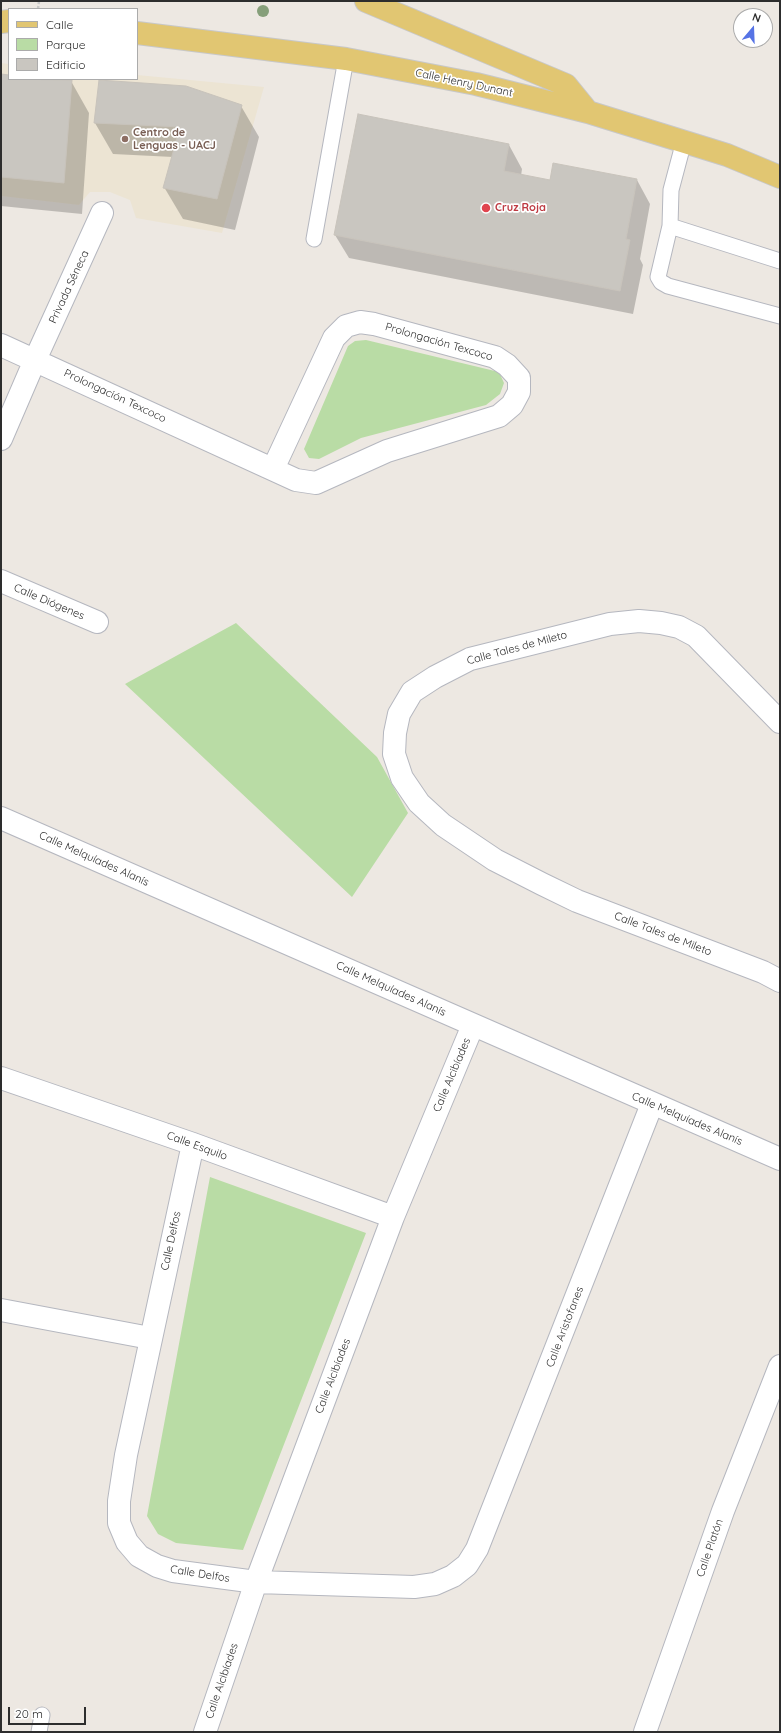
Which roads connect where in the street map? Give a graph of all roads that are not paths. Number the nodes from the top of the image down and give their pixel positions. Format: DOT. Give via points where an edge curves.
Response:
graph roads {
  1 [pos="366,1"];
  2 [pos="138,33"];
  3 [pos="346,59"];
  4 [pos="588,112"];
  5 [pos="684,141"];
  6 [pos="780,177"];
  7 [pos="102,214"];
  8 [pos="670,226"];
  9 [pos="314,239"];
  10 [pos="780,261"];
  11 [pos="780,316"];
  12 [pos="1,345"];
  13 [pos="35,360"];
  14 [pos="1,439"];
  15 [pos="273,469"];
  16 [pos="1,581"];
  17 [pos="97,622"];
  18 [pos="780,722"];
  19 [pos="1,818"];
  20 [pos="780,981"];
  21 [pos="473,1025"];
  22 [pos="1,1078"];
  23 [pos="652,1104"];
  24 [pos="192,1144"];
  25 [pos="780,1160"];
  26 [pos="393,1217"];
  27 [pos="1,1310"];
  28 [pos="150,1338"];
  29 [pos="780,1366"];
  30 [pos="477,1549"];
  31 [pos="256,1582"];
  32 [pos="42,1714"];
  33 [pos="39,1732"];
  34 [pos="205,1732"];
  35 [pos="645,1732"];
  1 -- 4 [label="main road" via="566,85"];
  2 -- 3 [label="main road, Calle Henry Dunant"];
  3 -- 4 [label="main road, Calle Henry Dunant" via="476,84"];
  3 -- 9 [label="lane"];
  4 -- 5 [label="main road, Calle Henry Dunant"];
  5 -- 6 [label="main road, Calle Henry Dunant"];
  5 -- 8 [label="lane" via="671,190"];
  7 -- 13 [label="street, Privada Séneca"];
  8 -- 10 [label="lane"];
  8 -- 11 [label="lane" via="658,277 662,282 698,295"];
  12 -- 13 [label="street, Prolongación Texcoco"];
  13 -- 14 [label="street, Privada Séneca"];
  13 -- 15 [label="street, Prolongación Texcoco"];
  15 -- 15 [label="street, Prolongación Texcoco" via="334,338 346,326 360,322 374,324 495,357 520,378 516,399 512,406 499,416 387,452 316,483 296,480"];
  16 -- 17 [label="street, Calle Diógenes"];
  18 -- 20 [label="street, Calle Tales de Mileto" via="696,636 679,627 639,621 610,624 470,659 435,676 412,692 399,714 394,754 402,778 419,803 443,825 495,860 577,901 763,972"];
  19 -- 21 [label="street, Calle Melquíades Alanís"];
  21 -- 23 [label="street, Calle Melquíades Alanís"];
  21 -- 26 [label="street, Calle Alcibíades"];
  22 -- 24 [label="street, Calle Esquilo"];
  23 -- 25 [label="street, Calle Melquíades Alanís"];
  23 -- 30 [label="street, Calle Aristofanes"];
  24 -- 26 [label="street, Calle Esquilo"];
  24 -- 28 [label="street, Calle Delfos"];
  26 -- 31 [label="street, Calle Alcibíades"];
  27 -- 28 [label="street"];
  28 -- 31 [label="street, Calle Delfos" via="119,1501 119,1522 127,1542 139,1556 173,1571"];
  29 -- 35 [label="street, Calle Platón" via="723,1511"];
  30 -- 31 [label="street, Calle Delfos" via="467,1565 453,1576 435,1584 421,1586"];
  31 -- 34 [label="street, Calle Alcibíades"];
  32 -- 33 [label="lane"];
}
